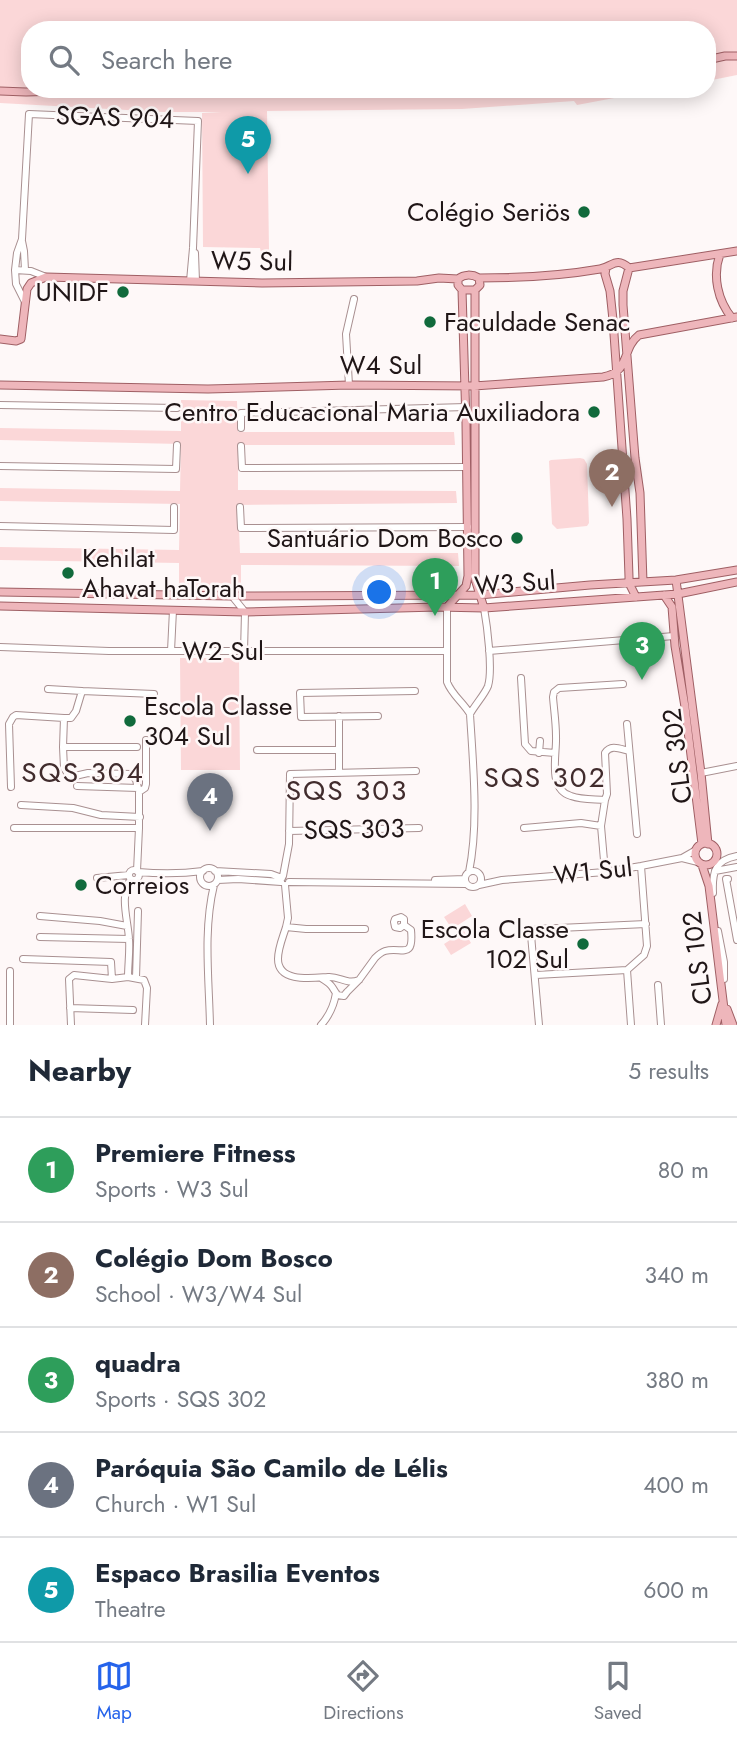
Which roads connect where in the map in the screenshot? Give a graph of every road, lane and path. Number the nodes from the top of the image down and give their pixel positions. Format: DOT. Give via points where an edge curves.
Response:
graph roads {
  1 [pos="737,56"];
  2 [pos="716,58"];
  3 [pos="0,91"];
  4 [pos="21,92"];
  5 [pos="22,239"];
  6 [pos="737,251"];
  7 [pos="720,254"];
  8 [pos="606,268"];
  9 [pos="629,268"];
  10 [pos="15,270"];
  11 [pos="25,270"];
  12 [pos="46,277"];
  13 [pos="478,278"];
  14 [pos="458,279"];
  15 [pos="193,281"];
  16 [pos="462,290"];
  17 [pos="475,290"];
  18 [pos="354,299"];
  19 [pos="25,302"];
  20 [pos="611,305"];
  21 [pos="623,305"];
  22 [pos="734,318"];
  23 [pos="0,339"];
  24 [pos="627,355"];
  25 [pos="616,373"];
  26 [pos="0,385"];
  27 [pos="349,385"];
  28 [pos="474,386"];
  29 [pos="629,386"];
  30 [pos="465,387"];
  31 [pos="617,388"];
  32 [pos="0,405"];
  33 [pos="466,407"];
  34 [pos="177,408"];
  35 [pos="242,428"];
  36 [pos="177,445"];
  37 [pos="241,446"];
  38 [pos="635,458"];
  39 [pos="622,460"];
  40 [pos="0,466"];
  41 [pos="467,467"];
  42 [pos="637,468"];
  43 [pos="623,469"];
  44 [pos="471,497"];
  45 [pos="174,507"];
  46 [pos="240,507"];
  47 [pos="627,519"];
  48 [pos="641,522"];
  49 [pos="0,526"];
  50 [pos="468,527"];
  51 [pos="627,532"];
  52 [pos="641,532"];
  53 [pos="471,554"];
  54 [pos="737,570"];
  55 [pos="676,580"];
  56 [pos="737,581"];
  57 [pos="643,582"];
  58 [pos="629,583"];
  59 [pos="559,589"];
  60 [pos="0,593"];
  61 [pos="85,594"];
  62 [pos="678,594"];
  63 [pos="459,595"];
  64 [pos="480,595"];
  65 [pos="664,595"];
  66 [pos="232,596"];
  67 [pos="362,596"];
  68 [pos="636,597"];
  69 [pos="561,602"];
  70 [pos="0,606"];
  71 [pos="447,607"];
  72 [pos="81,608"];
  73 [pos="484,608"];
  74 [pos="356,609"];
  75 [pos="173,610"];
  76 [pos="245,612"];
  77 [pos="683,626"];
  78 [pos="674,636"];
  79 [pos="662,638"];
  80 [pos="675,646"];
  81 [pos="0,647"];
  82 [pos="172,651"];
  83 [pos="447,651"];
  84 [pos="244,652"];
  85 [pos="489,652"];
  86 [pos="521,678"];
  87 [pos="623,684"];
  88 [pos="48,689"];
  89 [pos="82,691"];
  90 [pos="415,691"];
  91 [pos="154,694"];
  92 [pos="459,700"];
  93 [pos="478,700"];
  94 [pos="470,714"];
  95 [pos="339,716"];
  96 [pos="378,716"];
  97 [pos="64,718"];
  98 [pos="627,724"];
  99 [pos="146,740"];
  100 [pos="540,741"];
  101 [pos="63,747"];
  102 [pos="137,747"];
  103 [pos="257,750"];
  104 [pos="339,750"];
  105 [pos="629,751"];
  106 [pos="539,752"];
  107 [pos="555,754"];
  108 [pos="737,766"];
  109 [pos="416,771"];
  110 [pos="339,773"];
  111 [pos="701,773"];
  112 [pos="10,786"];
  113 [pos="76,786"];
  114 [pos="139,790"];
  115 [pos="589,790"];
  116 [pos="590,799"];
  117 [pos="605,800"];
  118 [pos="21,805"];
  119 [pos="84,810"];
  120 [pos="116,816"];
  121 [pos="126,817"];
  122 [pos="140,817"];
  123 [pos="601,826"];
  124 [pos="14,828"];
  125 [pos="81,828"];
  126 [pos="114,828"];
  127 [pos="127,828"];
  128 [pos="139,828"];
  129 [pos="419,828"];
  130 [pos="524,828"];
  131 [pos="289,831"];
  132 [pos="638,834"];
  133 [pos="702,846"];
  134 [pos="472,855"];
  135 [pos="735,857"];
  136 [pos="682,858"];
  137 [pos="700,864"];
  138 [pos="641,866"];
  139 [pos="713,867"];
  140 [pos="737,867"];
  141 [pos="726,869"];
  142 [pos="204,871"];
  143 [pos="215,871"];
  144 [pos="469,872"];
  145 [pos="605,872"];
  146 [pos="479,873"];
  147 [pos="184,874"];
  148 [pos="134,875"];
  149 [pos="97,878"];
  150 [pos="728,879"];
  151 [pos="286,880"];
  152 [pos="502,880"];
  153 [pos="271,881"];
  154 [pos="466,881"];
  155 [pos="203,882"];
  156 [pos="216,882"];
  157 [pos="479,885"];
  158 [pos="709,886"];
  159 [pos="286,898"];
  160 [pos="210,903"];
  161 [pos="138,911"];
  162 [pos="40,916"];
  163 [pos="646,924"];
  164 [pos="404,925"];
  165 [pos="127,926"];
  166 [pos="286,927"];
  167 [pos="365,929"];
  168 [pos="40,937"];
  169 [pos="129,939"];
  170 [pos="737,940"];
  171 [pos="23,959"];
  172 [pos="627,970"];
  173 [pos="10,971"];
  174 [pos="536,975"];
  175 [pos="132,978"];
  176 [pos="321,978"];
  177 [pos="112,979"];
  178 [pos="343,981"];
  179 [pos="359,981"];
  180 [pos="658,985"];
  181 [pos="335,990"];
  182 [pos="345,994"];
  183 [pos="723,999"];
  184 [pos="70,1008"];
  185 [pos="333,1008"];
  186 [pos="134,1010"];
  187 [pos="325,1023"];
  188 [pos="10,1025"];
  189 [pos="71,1025"];
  190 [pos="145,1025"];
  191 [pos="210,1025"];
  192 [pos="539,1025"];
  193 [pos="631,1025"];
  194 [pos="661,1025"];
  195 [pos="716,1025"];
  196 [pos="726,1025"];
  197 [pos="734,1025"];
  1 -- 2 [label="main road"];
  3 -- 4 [label="main road"];
  5 -- 10 [label="street, SGAS 904"];
  5 -- 11 [label="street, SGAS 904"];
  5 -- 15 [label="street, SGAS 904" via="29,114 198,121"];
  6 -- 7 [label="main road"];
  7 -- 9 [label="main road"];
  7 -- 22 [label="main road" via="717,281 725,310"];
  8 -- 9 [label="main road" via="615,262"];
  8 -- 13 [label="main road"];
  8 -- 20 [label="main road"];
  9 -- 21 [label="main road"];
  10 -- 11 [label="street, W5 Sul"];
  10 -- 19 [label="street"];
  11 -- 12 [label="street, W5 Sul"];
  12 -- 15 [label="main road, W5 Sul"];
  12 -- 19 [label="main road" via="28,286"];
  13 -- 14 [label="main road" via="464,275"];
  13 -- 17 [label="main road" via="480,285"];
  14 -- 15 [label="main road, W5 Sul"];
  14 -- 16 [label="main road"];
  16 -- 17 [label="main road"];
  16 -- 30 [label="main road"];
  17 -- 28 [label="main road"];
  18 -- 27 [label="street" via="346,334"];
  19 -- 23 [label="main road" via="21,339"];
  20 -- 21 [label="main road"];
  20 -- 25 [label="main road"];
  21 -- 24 [label="main road"];
  22 -- 24 [label="main road" via="639,335"];
  24 -- 25 [label="main road"];
  24 -- 29 [label="main road"];
  25 -- 28 [label="main road, W4 Sul"];
  25 -- 31 [label="main road"];
  26 -- 27 [label="main road, W4 Sul"];
  27 -- 30 [label="main road, W4 Sul"];
  28 -- 30 [label="main road, W4 Sul"];
  28 -- 44 [label="main road"];
  29 -- 31 [label="main road"];
  29 -- 38 [label="main road"];
  30 -- 33 [label="main road"];
  31 -- 39 [label="main road"];
  32 -- 34 [label="street"];
  33 -- 35 [label="street" via="241,413"];
  33 -- 41 [label="main road"];
  36 -- 40 [label="street" via="176,469"];
  37 -- 41 [label="street" via="242,468"];
  38 -- 39 [label="main road"];
  38 -- 42 [label="main road"];
  39 -- 43 [label="main road"];
  41 -- 44 [label="main road"];
  42 -- 43 [label="main road"];
  42 -- 48 [label="main road"];
  43 -- 47 [label="main road"];
  44 -- 50 [label="main road"];
  44 -- 53 [label="main road"];
  45 -- 49 [label="street" via="174,530"];
  46 -- 50 [label="street" via="241,528"];
  47 -- 48 [label="main road"];
  47 -- 51 [label="main road"];
  48 -- 52 [label="main road"];
  50 -- 53 [label="main road"];
  51 -- 52 [label="main road"];
  51 -- 58 [label="main road"];
  52 -- 57 [label="main road"];
  53 -- 63 [label="main road" via="467,581"];
  53 -- 64 [label="main road"];
  54 -- 55 [label="main road, W3 Sul"];
  55 -- 57 [label="main road, W3 Sul"];
  55 -- 62 [label="main road, CLS 302"];
  56 -- 62 [label="main road, W3 Sul"];
  57 -- 58 [label="main road, W3 Sul"];
  58 -- 59 [label="main road, W3 Sul"];
  58 -- 68 [label="main road"];
  59 -- 64 [label="main road, W3 Sul"];
  59 -- 69 [label="main road"];
  60 -- 61 [label="main road, W3 Sul"];
  61 -- 66 [label="main road, W3 Sul"];
  61 -- 72 [label="main road" via="87,601"];
  62 -- 65 [label="main road, W3 Sul"];
  62 -- 77 [label="main road, CLS 302"];
  63 -- 64 [label="main road, W3 Sul"];
  63 -- 67 [label="main road, W3 Sul"];
  63 -- 71 [label="main road"];
  64 -- 73 [label="main road"];
  65 -- 68 [label="main road, W3 Sul"];
  65 -- 78 [label="main road, CLS 302" via="672,607"];
  66 -- 67 [label="main road, W3 Sul"];
  66 -- 76 [label="street"];
  67 -- 74 [label="main road"];
  68 -- 69 [label="main road, W3 Sul"];
  69 -- 73 [label="main road, W3 Sul"];
  70 -- 72 [label="main road, W3 Sul"];
  71 -- 73 [label="main road, W3 Sul"];
  71 -- 74 [label="main road, W3 Sul"];
  71 -- 83 [label="street"];
  72 -- 75 [label="main road, W3 Sul"];
  73 -- 85 [label="street"];
  74 -- 76 [label="main road, W3 Sul"];
  75 -- 76 [label="main road, W3 Sul"];
  75 -- 82 [label="street"];
  76 -- 84 [label="street"];
  77 -- 78 [label="main road"];
  77 -- 111 [label="main road, CLS 302"];
  78 -- 79 [label="street"];
  78 -- 80 [label="main road, CLS 302"];
  79 -- 80 [label="street"];
  79 -- 85 [label="street"];
  80 -- 133 [label="main road, CLS 302"];
  81 -- 82 [label="street, W2 Sul"];
  82 -- 84 [label="street, W2 Sul"];
  83 -- 84 [label="street, W2 Sul"];
  83 -- 92 [label="street" via="447,682"];
  85 -- 93 [label="street" via="489,681"];
  86 -- 106 [label="street" via="525,744"];
  87 -- 107 [label="street" via="554,692"];
  88 -- 89 [label="street"];
  89 -- 91 [label="street"];
  89 -- 97 [label="street" via="76,711 71,718"];
  90 -- 95 [label="street" via="300,693 300,717"];
  92 -- 93 [label="street"];
  92 -- 94 [label="street"];
  93 -- 94 [label="street"];
  94 -- 134 [label="street"];
  95 -- 96 [label="street"];
  95 -- 104 [label="street"];
  97 -- 101 [label="street"];
  97 -- 112 [label="street" via="16,715 10,720"];
  98 -- 105 [label="street"];
  99 -- 114 [label="street" via="146,784"];
  100 -- 106 [label="street"];
  101 -- 102 [label="street"];
  101 -- 114 [label="street" via="68,774 131,774"];
  103 -- 104 [label="street"];
  104 -- 110 [label="street"];
  105 -- 117 [label="street" via="614,747 605,753"];
  105 -- 132 [label="street"];
  106 -- 107 [label="street"];
  107 -- 116 [label="street" via="555,774 563,791"];
  108 -- 111 [label="street"];
  109 -- 110 [label="street, SQS 303"];
  110 -- 131 [label="street, SQS 303" via="290,774"];
  111 -- 133 [label="main road, CLS 302"];
  113 -- 114 [label="street"];
  114 -- 122 [label="street"];
  115 -- 116 [label="street"];
  116 -- 117 [label="street"];
  117 -- 123 [label="street"];
  118 -- 119 [label="street"];
  119 -- 120 [label="street"];
  119 -- 125 [label="street"];
  120 -- 121 [label="street"];
  120 -- 126 [label="street"];
  121 -- 122 [label="street"];
  121 -- 127 [label="street"];
  122 -- 128 [label="street"];
  123 -- 130 [label="street" via="581,823"];
  123 -- 145 [label="street"];
  124 -- 125 [label="street"];
  125 -- 126 [label="street"];
  126 -- 127 [label="street"];
  127 -- 128 [label="street"];
  128 -- 148 [label="street"];
  129 -- 131 [label="street, SQS 303"];
  131 -- 151 [label="street, SQS 303"];
  133 -- 136 [label="street, W1 Sul"];
  133 -- 137 [label="main road" via="696,859"];
  133 -- 139 [label="main road" via="713,847"];
  134 -- 144 [label="street"];
  134 -- 146 [label="street"];
  135 -- 139 [label="street"];
  135 -- 141 [label="street"];
  136 -- 137 [label="street, W1 Sul"];
  136 -- 138 [label="street, W1 Sul"];
  137 -- 139 [label="main road"];
  137 -- 158 [label="main road, CLS 102"];
  138 -- 145 [label="street, W1 Sul"];
  138 -- 163 [label="street"];
  139 -- 141 [label="street"];
  139 -- 158 [label="main road, CLS 102"];
  139 -- 197 [label="street" via="726,1000"];
  140 -- 141 [label="street"];
  142 -- 143 [label="street"];
  142 -- 147 [label="street"];
  142 -- 155 [label="street"];
  143 -- 151 [label="street" via="271,874"];
  143 -- 156 [label="street"];
  144 -- 146 [label="street"];
  144 -- 154 [label="street"];
  145 -- 152 [label="street, W1 Sul"];
  146 -- 152 [label="street, W1 Sul"];
  146 -- 157 [label="street"];
  147 -- 148 [label="street"];
  147 -- 155 [label="street"];
  148 -- 149 [label="street"];
  148 -- 165 [label="street" via="126,885"];
  150 -- 170 [label="street"];
  151 -- 153 [label="street"];
  151 -- 154 [label="street"];
  151 -- 159 [label="street, SQS 303"];
  152 -- 157 [label="street, W1 Sul"];
  153 -- 156 [label="street"];
  153 -- 159 [label="street"];
  154 -- 157 [label="street"];
  155 -- 156 [label="street"];
  155 -- 160 [label="street"];
  156 -- 160 [label="street"];
  158 -- 183 [label="main road, CLS 102"];
  159 -- 166 [label="street, SQS 303"];
  160 -- 191 [label="street"];
  161 -- 175 [label="street"];
  162 -- 165 [label="street"];
  163 -- 172 [label="street" via="646,951"];
  163 -- 174 [label="street" via="537,929 531,935"];
  164 -- 179 [label="street" via="411,930 408,949 379,954"];
  165 -- 169 [label="street"];
  166 -- 167 [label="street"];
  166 -- 176 [label="street, SQS 303" via="280,969 290,976"];
  168 -- 169 [label="street"];
  169 -- 175 [label="street"];
  171 -- 177 [label="street" via="111,962"];
  172 -- 174 [label="street"];
  172 -- 193 [label="street"];
  173 -- 188 [label="street"];
  174 -- 192 [label="street"];
  175 -- 177 [label="street"];
  175 -- 190 [label="street" via="144,980 147,988"];
  176 -- 178 [label="street"];
  176 -- 181 [label="street"];
  177 -- 184 [label="street" via="71,976"];
  178 -- 179 [label="street"];
  178 -- 181 [label="street"];
  178 -- 182 [label="street" via="348,987"];
  179 -- 182 [label="street"];
  180 -- 194 [label="street"];
  181 -- 182 [label="street" via="337,995"];
  181 -- 185 [label="street"];
  182 -- 185 [label="street"];
  183 -- 195 [label="main road"];
  183 -- 196 [label="main road, CLS 102"];
  183 -- 197 [label="main road"];
  184 -- 186 [label="street"];
  184 -- 189 [label="street"];
  185 -- 187 [label="street"];
}
